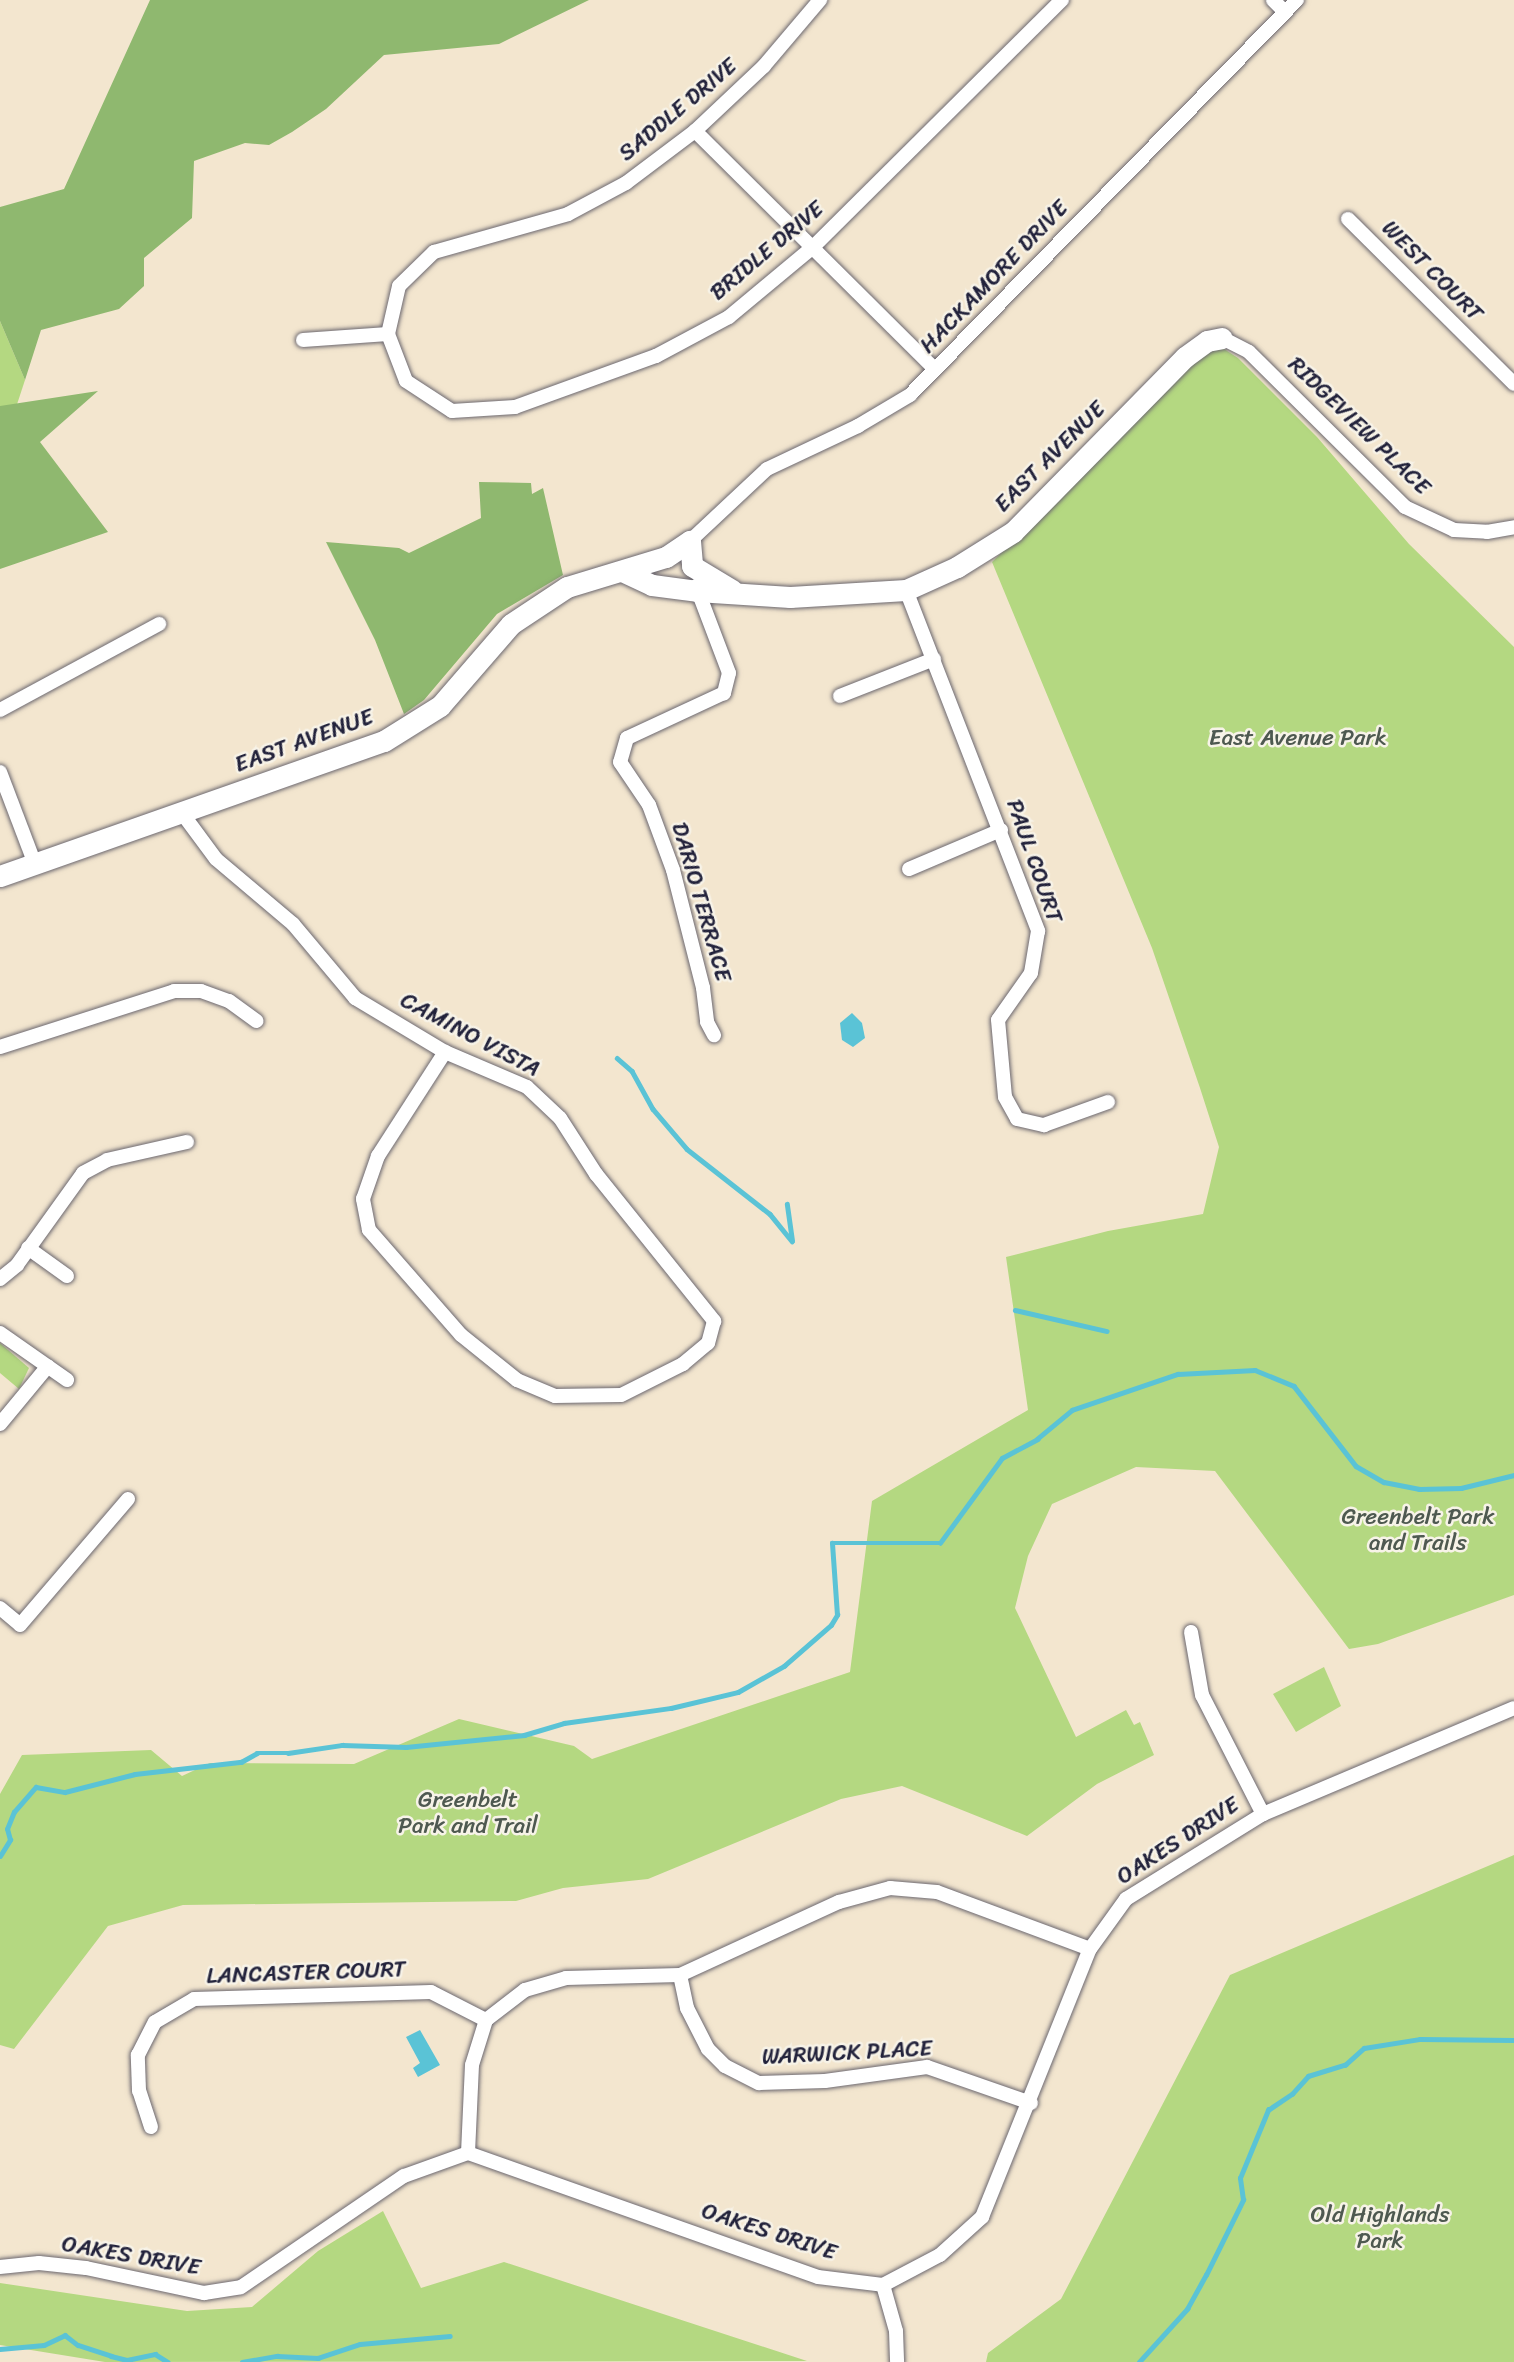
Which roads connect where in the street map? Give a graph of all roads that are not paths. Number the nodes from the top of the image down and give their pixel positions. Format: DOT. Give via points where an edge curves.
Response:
graph roads {
  1 [pos="820,0"];
  2 [pos="1062,0"];
  3 [pos="1273,0"];
  4 [pos="1297,0"];
  5 [pos="1285,12"];
  6 [pos="695,131"];
  7 [pos="1348,219"];
  8 [pos="813,247"];
  9 [pos="388,334"];
  10 [pos="1222,338"];
  11 [pos="303,340"];
  12 [pos="935,369"];
  13 [pos="1514,384"];
  14 [pos="1514,527"];
  15 [pos="690,541"];
  16 [pos="692,566"];
  17 [pos="622,571"];
  18 [pos="732,590"];
  19 [pos="906,590"];
  20 [pos="697,591"];
  21 [pos="159,624"];
  22 [pos="934,659"];
  23 [pos="840,696"];
  24 [pos="0,710"];
  25 [pos="0,772"];
  26 [pos="182,813"];
  27 [pos="1000,830"];
  28 [pos="35,864"];
  29 [pos="909,869"];
  30 [pos="0,876"];
  31 [pos="257,1021"];
  32 [pos="714,1035"];
  33 [pos="0,1047"];
  34 [pos="444,1052"];
  35 [pos="1108,1102"];
  36 [pos="187,1142"];
  37 [pos="29,1248"];
  38 [pos="68,1276"];
  39 [pos="0,1279"];
  40 [pos="0,1333"];
  41 [pos="48,1366"];
  42 [pos="67,1380"];
  43 [pos="0,1423"];
  44 [pos="128,1499"];
  45 [pos="0,1608"];
  46 [pos="1191,1632"];
  47 [pos="1514,1708"];
  48 [pos="1263,1814"];
  49 [pos="1090,1949"];
  50 [pos="680,1975"];
  51 [pos="486,2020"];
  52 [pos="1031,2103"];
  53 [pos="152,2127"];
  54 [pos="468,2153"];
  55 [pos="0,2267"];
  56 [pos="883,2285"];
  57 [pos="897,2362"];
  1 -- 6 [label="street, SADDLE DRIVE" via="764,66"];
  2 -- 8 [label="street, BRIDLE DRIVE"];
  3 -- 5 [label="street"];
  4 -- 5 [label="street, HACKAMORE DRIVE"];
  5 -- 12 [label="street, HACKAMORE DRIVE"];
  6 -- 8 [label="street"];
  6 -- 9 [label="street, SADDLE DRIVE" via="626,183 568,214 433,252 399,286"];
  7 -- 13 [label="street, WEST COURT"];
  8 -- 9 [label="street, BRIDLE DRIVE" via="729,317 644,361 515,407 452,411 406,381"];
  8 -- 12 [label="street"];
  9 -- 11 [label="street"];
  10 -- 14 [label="street, RIDGEVIEW PLACE" via="1249,352 1405,507 1454,530 1487,533"];
  10 -- 19 [label="street, EAST AVENUE" via="1207,341 1185,356 1013,532 957,567"];
  12 -- 15 [label="street, HACKAMORE DRIVE" via="910,395 858,426 767,469"];
  15 -- 16 [label="street"];
  15 -- 17 [label="street, EAST AVENUE" via="666,557"];
  16 -- 18 [label="street, EAST AVENUE"];
  16 -- 20 [label="street, DARIO TERRACE"];
  17 -- 20 [label="street, EAST AVENUE" via="652,585"];
  17 -- 26 [label="street, EAST AVENUE" via="568,587 527,611 440,706 384,741"];
  18 -- 19 [label="street, EAST AVENUE" via="790,597"];
  18 -- 20 [label="street, EAST AVENUE"];
  19 -- 22 [label="street, PAUL COURT"];
  20 -- 32 [label="street, DARIO TERRACE" via="729,673 724,693 627,738 620,762 649,805 673,870 703,988 707,1022"];
  21 -- 24 [label="street"];
  22 -- 23 [label="street"];
  22 -- 27 [label="street, PAUL COURT"];
  25 -- 28 [label="street"];
  26 -- 28 [label="street, EAST AVENUE"];
  26 -- 34 [label="street, CAMINO VISTA" via="216,859 293,924 355,998"];
  27 -- 29 [label="street"];
  27 -- 35 [label="street, PAUL COURT" via="1038,931 1031,973 998,1020 1005,1097 1017,1119 1044,1125"];
  28 -- 30 [label="street, EAST AVENUE"];
  31 -- 33 [label="street" via="229,1001 201,991 174,992"];
  34 -- 34 [label="street, CAMINO VISTA" via="378,1156 363,1199 369,1230 461,1335 517,1380 555,1396 621,1395 683,1364 708,1343 714,1321 596,1174 560,1118 527,1087"];
  36 -- 37 [label="street" via="107,1160 83,1173"];
  37 -- 38 [label="street"];
  37 -- 39 [label="street"];
  40 -- 41 [label="street"];
  41 -- 42 [label="street"];
  41 -- 43 [label="street"];
  44 -- 45 [label="street" via="20,1625"];
  46 -- 48 [label="street" via="1202,1695"];
  47 -- 48 [label="street, OAKES DRIVE"];
  48 -- 49 [label="street, OAKES DRIVE" via="1126,1899"];
  49 -- 50 [label="street" via="937,1892 890,1888 839,1902"];
  49 -- 52 [label="street, OAKES DRIVE"];
  50 -- 51 [label="street" via="566,1978 525,1990"];
  50 -- 52 [label="street, WARWICK PLACE" via="687,2008 708,2049 725,2066 759,2083 825,2081 927,2067"];
  51 -- 53 [label="street, LANCASTER COURT" via="431,1992 194,1999 155,2022 138,2055 139,2091"];
  51 -- 54 [label="street" via="472,2065"];
  52 -- 56 [label="street, OAKES DRIVE" via="982,2217 940,2255"];
  54 -- 55 [label="street, OAKES DRIVE" via="404,2176 242,2287 204,2293 86,2268 39,2263"];
  54 -- 56 [label="street, OAKES DRIVE" via="818,2277"];
  56 -- 57 [label="street" via="896,2332"];
}
